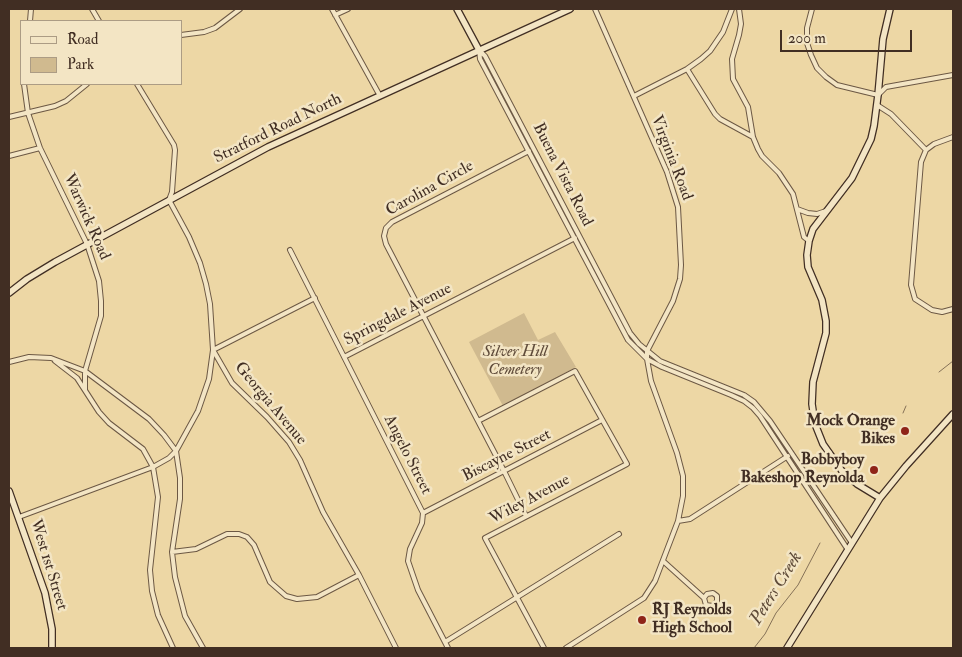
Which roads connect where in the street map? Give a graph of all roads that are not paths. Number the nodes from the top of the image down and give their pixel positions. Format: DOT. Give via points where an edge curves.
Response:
graph roads {
  1 [pos="92,9"];
  2 [pos="240,9"];
  3 [pos="332,9"];
  4 [pos="348,9"];
  5 [pos="457,9"];
  6 [pos="570,9"];
  7 [pos="595,9"];
  8 [pos="732,9"];
  9 [pos="739,9"];
  10 [pos="812,9"];
  11 [pos="890,9"];
  12 [pos="335,15"];
  13 [pos="98,20"];
  14 [pos="182,36"];
  15 [pos="479,50"];
  16 [pos="687,69"];
  17 [pos="953,75"];
  18 [pos="24,85"];
  19 [pos="86,85"];
  20 [pos="138,85"];
  21 [pos="878,95"];
  22 [pos="380,96"];
  23 [pos="634,96"];
  24 [pos="877,105"];
  25 [pos="28,113"];
  26 [pos="9,117"];
  27 [pos="754,137"];
  28 [pos="953,137"];
  29 [pos="40,148"];
  30 [pos="531,149"];
  31 [pos="926,150"];
  32 [pos="9,156"];
  33 [pos="169,200"];
  34 [pos="797,209"];
  35 [pos="827,210"];
  36 [pos="576,237"];
  37 [pos="809,241"];
  38 [pos="87,244"];
  39 [pos="290,250"];
  40 [pos="9,293"];
  41 [pos="315,298"];
  42 [pos="953,309"];
  43 [pos="423,317"];
  44 [pos="214,350"];
  45 [pos="647,352"];
  46 [pos="344,357"];
  47 [pos="51,358"];
  48 [pos="647,359"];
  49 [pos="9,362"];
  50 [pos="85,370"];
  51 [pos="86,392"];
  52 [pos="952,417"];
  53 [pos="602,420"];
  54 [pos="478,421"];
  55 [pos="176,451"];
  56 [pos="792,454"];
  57 [pos="787,456"];
  58 [pos="153,467"];
  59 [pos="504,471"];
  60 [pos="9,491"];
  61 [pos="880,498"];
  62 [pos="423,513"];
  63 [pos="526,516"];
  64 [pos="19,517"];
  65 [pos="678,521"];
  66 [pos="619,534"];
  67 [pos="852,543"];
  68 [pos="848,550"];
  69 [pos="172,552"];
  70 [pos="663,561"];
  71 [pos="359,575"];
  72 [pos="517,597"];
  73 [pos="704,598"];
  74 [pos="445,642"];
  75 [pos="52,647"];
  76 [pos="173,648"];
  77 [pos="202,648"];
  78 [pos="396,648"];
  79 [pos="448,648"];
  80 [pos="544,648"];
  81 [pos="566,648"];
  82 [pos="787,648"];
  1 -- 13 [label="street"];
  2 -- 14 [label="street" via="210,30"];
  3 -- 12 [label="street"];
  4 -- 12 [label="street"];
  5 -- 15 [label="main road, Buena Vista Road"];
  6 -- 15 [label="main road, Stratford Road North"];
  7 -- 23 [label="street, Virginia Road"];
  8 -- 16 [label="street" via="717,42"];
  9 -- 27 [label="street" via="741,24 732,59 732,73 748,107"];
  10 -- 21 [label="street" via="807,28 808,43 817,68 837,85"];
  11 -- 21 [label="main road" via="883,39"];
  12 -- 22 [label="street"];
  15 -- 22 [label="main road, Stratford Road North"];
  15 -- 30 [label="street, Buena Vista Road" via="485,56"];
  16 -- 23 [label="street"];
  16 -- 27 [label="street" via="715,114"];
  17 -- 21 [label="street" via="886,87"];
  18 -- 25 [label="street, Warwick Road"];
  19 -- 25 [label="street" via="66,101"];
  20 -- 33 [label="street" via="176,150"];
  21 -- 24 [label="main road"];
  22 -- 33 [label="main road, Stratford Road North" via="268,147"];
  23 -- 45 [label="street, Virginia Road" via="675,194 679,219 679,284"];
  24 -- 31 [label="street" via="891,114"];
  24 -- 35 [label="main road" via="874,126 863,156 852,178"];
  25 -- 26 [label="street"];
  25 -- 29 [label="street, Warwick Road"];
  27 -- 34 [label="street" via="762,156 786,183"];
  28 -- 31 [label="street" via="941,140"];
  29 -- 32 [label="street"];
  29 -- 38 [label="street, Warwick Road"];
  30 -- 36 [label="street, Buena Vista Road"];
  30 -- 43 [label="street, Carolina Circle" via="408,213 386,228 386,244"];
  31 -- 42 [label="street" via="920,168 911,289 918,302 932,310"];
  33 -- 38 [label="main road, Stratford Road North"];
  33 -- 44 [label="street, Georgia Avenue" via="200,263 210,304"];
  34 -- 35 [label="street" via="816,214"];
  34 -- 37 [label="street" via="804,237"];
  35 -- 37 [label="main road" via="813,229"];
  36 -- 43 [label="street, Springdale Avenue"];
  36 -- 45 [label="street, Buena Vista Road" via="630,333"];
  36 -- 48 [label="street" via="624,334"];
  37 -- 61 [label="main road" via="808,267 822,300 826,321 826,333 813,382 815,424 823,444 842,471"];
  38 -- 40 [label="main road, Stratford Road North"];
  38 -- 50 [label="street, Warwick Road" via="102,301 98,328"];
  39 -- 41 [label="street, Springdale Avenue"];
  41 -- 44 [label="street"];
  41 -- 46 [label="street, Springdale Avenue"];
  43 -- 46 [label="street, Springdale Avenue"];
  43 -- 54 [label="street, Carolina Circle"];
  44 -- 55 [label="street" via="198,411"];
  44 -- 71 [label="street, Georgia Avenue" via="232,383 289,442 323,512"];
  45 -- 48 [label="street, Virginia Road"];
  45 -- 56 [label="street, Buena Vista Road" via="660,361 754,402"];
  46 -- 62 [label="street, Angelo Street"];
  47 -- 49 [label="street" via="29,357"];
  47 -- 50 [label="street"];
  47 -- 51 [label="street" via="77,378"];
  48 -- 57 [label="street" via="744,401 760,416"];
  48 -- 65 [label="street, Virginia Road" via="683,476"];
  50 -- 51 [label="street, Warwick Road"];
  50 -- 55 [label="street" via="149,419"];
  51 -- 58 [label="street" via="104,418 143,449"];
  52 -- 61 [label="main road"];
  53 -- 54 [label="street" via="575,370"];
  53 -- 59 [label="street, Biscayne Street"];
  53 -- 63 [label="street, Wiley Avenue" via="627,464"];
  54 -- 59 [label="street, Carolina Circle"];
  55 -- 58 [label="street"];
  55 -- 69 [label="street" via="180,499"];
  56 -- 57 [label="street"];
  56 -- 67 [label="street, Buena Vista Road"];
  57 -- 65 [label="street" via="690,519"];
  57 -- 68 [label="street"];
  58 -- 64 [label="street"];
  58 -- 76 [label="street" via="158,497 150,570 152,591"];
  59 -- 62 [label="street, Biscayne Street"];
  59 -- 63 [label="street, Carolina Circle"];
  60 -- 64 [label="main road, West 1st Street"];
  61 -- 67 [label="main road"];
  62 -- 74 [label="street, Angelo Street" via="408,561 418,590"];
  63 -- 72 [label="street, Wiley Avenue" via="485,538"];
  64 -- 75 [label="main road, West 1st Street" via="45,593"];
  65 -- 70 [label="street, Virginia Road"];
  66 -- 72 [label="street"];
  67 -- 68 [label="main road"];
  68 -- 82 [label="main road"];
  69 -- 71 [label="street" via="196,549 217,537 239,534 254,545 270,582 286,596 297,599 318,597"];
  69 -- 77 [label="street" via="181,605"];
  70 -- 73 [label="street"];
  70 -- 81 [label="street, Virginia Road" via="644,598"];
  71 -- 78 [label="street, Georgia Avenue"];
  72 -- 74 [label="street"];
  72 -- 80 [label="street, Wiley Avenue"];
  74 -- 79 [label="street, Angelo Street"];
}
